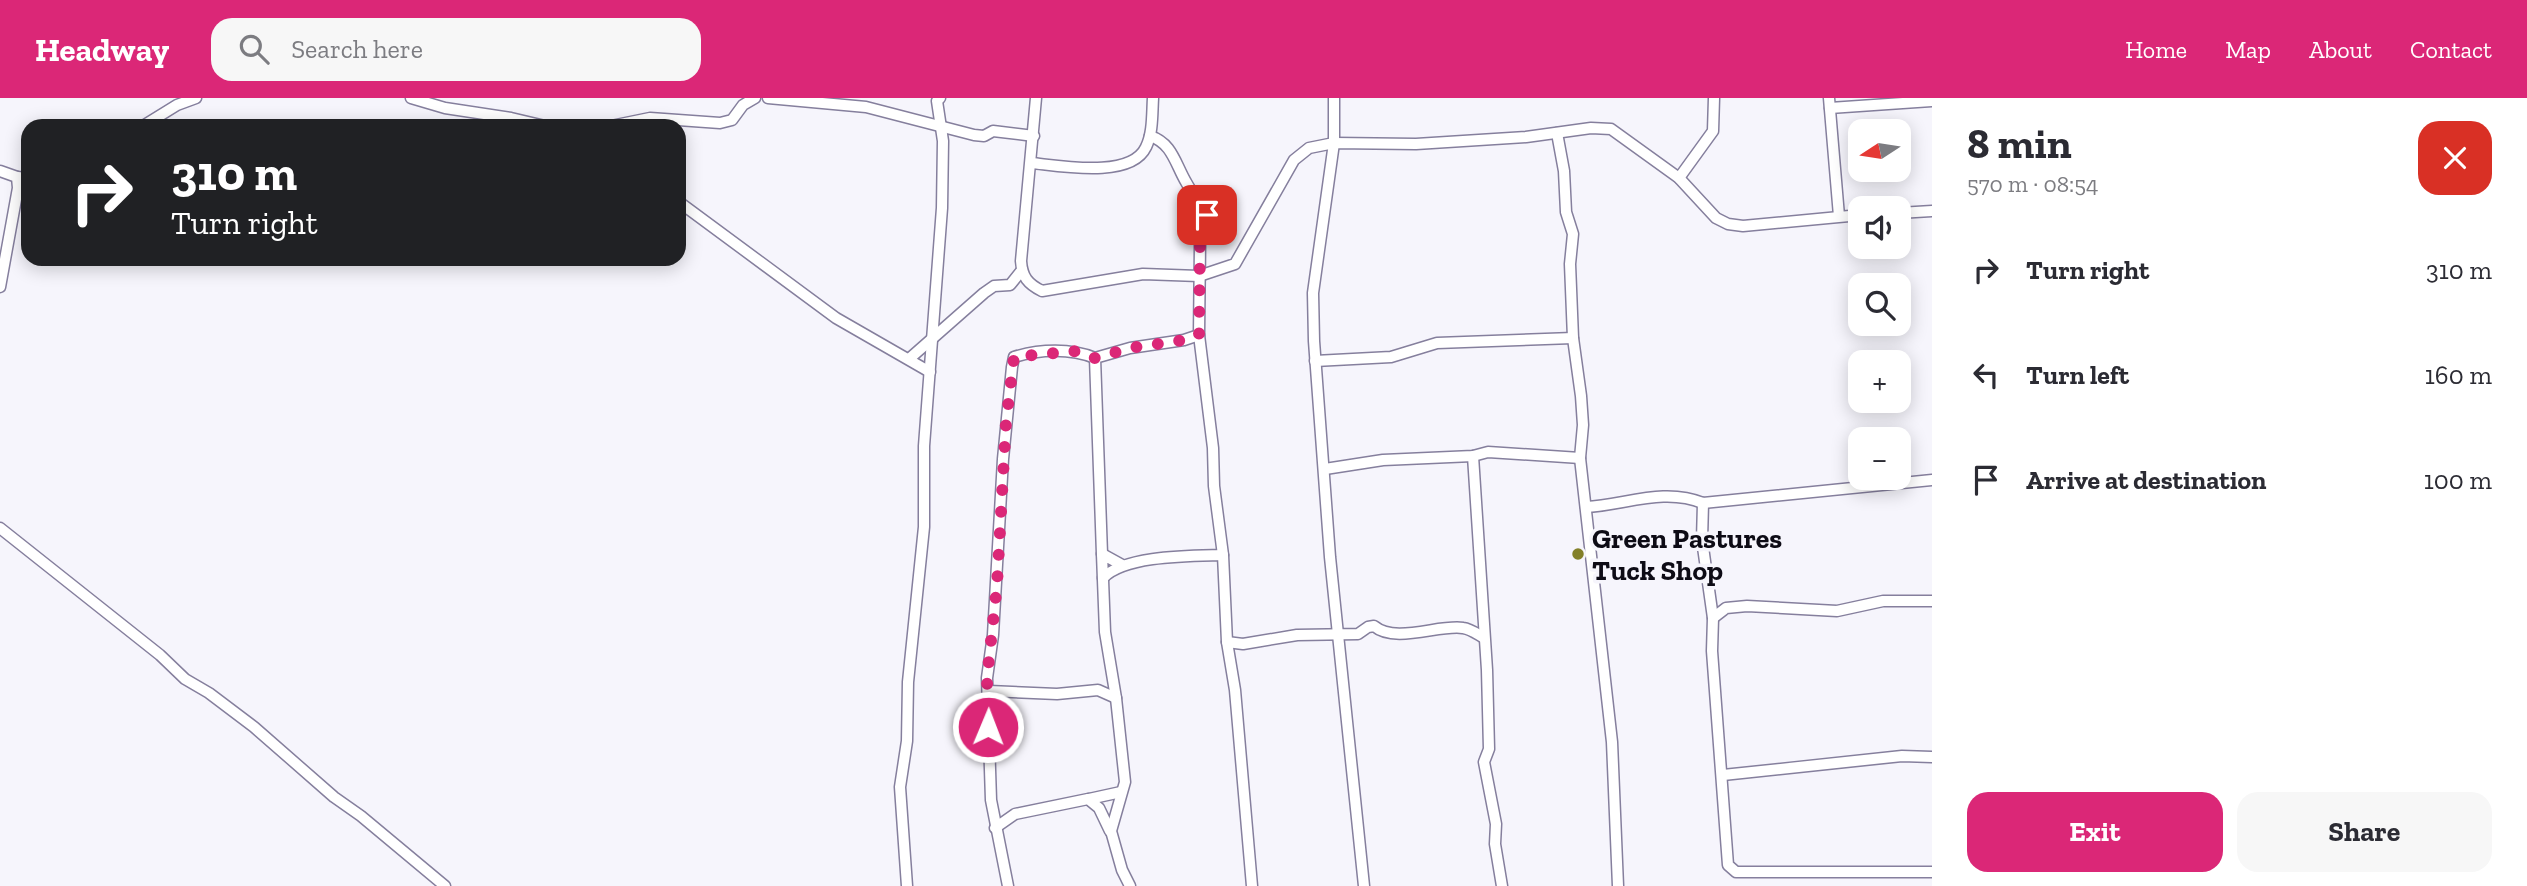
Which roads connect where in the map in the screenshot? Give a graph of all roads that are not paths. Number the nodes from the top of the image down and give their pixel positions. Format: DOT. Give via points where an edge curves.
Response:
graph roads {
  1 [pos="196,98"];
  2 [pos="411,98"];
  3 [pos="755,98"];
  4 [pos="768,98"];
  5 [pos="940,98"];
  6 [pos="1036,98"];
  7 [pos="1153,98"];
  8 [pos="1334,98"];
  9 [pos="1714,98"];
  10 [pos="1932,101"];
  11 [pos="1830,103"];
  12 [pos="154,119"];
  13 [pos="515,119"];
  14 [pos="645,119"];
  15 [pos="664,119"];
  16 [pos="686,121"];
  17 [pos="941,125"];
  18 [pos="1557,133"];
  19 [pos="1034,136"];
  20 [pos="1150,136"];
  21 [pos="1334,143"];
  22 [pos="1032,163"];
  23 [pos="0,171"];
  24 [pos="21,176"];
  25 [pos="1679,178"];
  26 [pos="21,181"];
  27 [pos="686,207"];
  28 [pos="1932,211"];
  29 [pos="1911,212"];
  30 [pos="1839,216"];
  31 [pos="1848,216"];
  32 [pos="1021,270"];
  33 [pos="1,272"];
  34 [pos="1199,276"];
  35 [pos="1010,285"];
  36 [pos="1030,285"];
  37 [pos="0,287"];
  38 [pos="1199,334"];
  39 [pos="1573,338"];
  40 [pos="932,341"];
  41 [pos="1095,358"];
  42 [pos="909,359"];
  43 [pos="1315,361"];
  44 [pos="930,372"];
  45 [pos="1473,456"];
  46 [pos="1580,458"];
  47 [pos="1325,469"];
  48 [pos="1932,480"];
  49 [pos="1703,503"];
  50 [pos="1586,507"];
  51 [pos="0,528"];
  52 [pos="1102,554"];
  53 [pos="1223,555"];
  54 [pos="1122,565"];
  55 [pos="1103,578"];
  56 [pos="1932,601"];
  57 [pos="1713,618"];
  58 [pos="1340,636"];
  59 [pos="1484,638"];
  60 [pos="1227,642"];
  61 [pos="989,691"];
  62 [pos="1116,698"];
  63 [pos="1932,757"];
  64 [pos="1723,775"];
  65 [pos="1121,792"];
  66 [pos="1088,799"];
  67 [pos="992,806"];
  68 [pos="1010,816"];
  69 [pos="995,828"];
  70 [pos="1111,831"];
  71 [pos="1932,872"];
  72 [pos="445,886"];
  73 [pos="907,886"];
  74 [pos="1008,886"];
  75 [pos="1130,886"];
  76 [pos="1252,886"];
  77 [pos="1364,886"];
  78 [pos="1502,886"];
  79 [pos="1618,886"];
  1 -- 12 [label="street"];
  2 -- 13 [label="street"];
  3 -- 16 [label="street" via="732,120"];
  4 -- 17 [label="street" via="866,107"];
  5 -- 17 [label="street"];
  6 -- 19 [label="street"];
  7 -- 20 [label="street"];
  8 -- 21 [label="street"];
  9 -- 25 [label="street" via="1713,131"];
  10 -- 11 [label="street"];
  11 -- 30 [label="street"];
  14 -- 15 [label="street"];
  17 -- 19 [label="street" via="974,135 993,131"];
  17 -- 40 [label="street" via="942,208"];
  18 -- 21 [label="street" via="1416,145"];
  18 -- 25 [label="street" via="1611,129"];
  18 -- 39 [label="street" via="1573,234"];
  19 -- 22 [label="street"];
  20 -- 22 [label="street" via="1141,155 1131,163 1082,167"];
  20 -- 34 [label="street" via="1162,140 1173,154 1207,215"];
  21 -- 34 [label="street" via="1309,148 1294,160 1235,264"];
  21 -- 43 [label="street" via="1313,293"];
  22 -- 32 [label="street"];
  23 -- 24 [label="street"];
  25 -- 30 [label="street" via="1716,218 1728,224"];
  26 -- 33 [label="street"];
  27 -- 42 [label="street" via="836,318"];
  28 -- 29 [label="street"];
  30 -- 31 [label="street"];
  32 -- 35 [label="street"];
  32 -- 36 [label="street"];
  33 -- 37 [label="street"];
  34 -- 36 [label="street" via="1143,274 1042,291"];
  34 -- 38 [label="street"];
  35 -- 36 [label="street"];
  35 -- 40 [label="street" via="994,286 984,293"];
  38 -- 41 [label="street"];
  38 -- 53 [label="street"];
  39 -- 43 [label="street" via="1437,343 1391,357"];
  39 -- 46 [label="street" via="1583,425"];
  40 -- 42 [label="street"];
  40 -- 44 [label="street"];
  41 -- 52 [label="street"];
  41 -- 61 [label="street" via="1077,351 1014,357"];
  42 -- 44 [label="street"];
  43 -- 47 [label="street"];
  44 -- 73 [label="street" via="924,527 900,787"];
  45 -- 46 [label="street" via="1488,452"];
  45 -- 47 [label="street" via="1383,460"];
  45 -- 59 [label="street"];
  46 -- 50 [label="street"];
  47 -- 58 [label="street"];
  48 -- 49 [label="street"];
  49 -- 50 [label="street" via="1679,496 1623,499"];
  49 -- 57 [label="street" via="1702,540"];
  50 -- 79 [label="street" via="1612,741"];
  51 -- 72 [label="street" via="185,679 254,727"];
  52 -- 54 [label="street"];
  52 -- 55 [label="street"];
  53 -- 54 [label="street"];
  53 -- 60 [label="street"];
  54 -- 55 [label="street"];
  55 -- 62 [label="street" via="1105,632"];
  56 -- 57 [label="street" via="1883,601 1838,611 1747,606 1726,608"];
  57 -- 64 [label="street"];
  58 -- 59 [label="street" via="1374,626 1395,634 1461,627"];
  58 -- 60 [label="street"];
  58 -- 77 [label="street"];
  59 -- 78 [label="street" via="1489,733 1485,774"];
  60 -- 76 [label="street"];
  61 -- 62 [label="street" via="1057,694 1098,690"];
  61 -- 67 [label="street"];
  62 -- 65 [label="street" via="1125,782"];
  63 -- 64 [label="street" via="1902,755"];
  64 -- 71 [label="street" via="1726,859 1736,872"];
  65 -- 66 [label="street"];
  65 -- 70 [label="street"];
  66 -- 68 [label="street"];
  66 -- 70 [label="street" via="1099,808"];
  67 -- 68 [label="street"];
  67 -- 69 [label="street"];
  68 -- 69 [label="street"];
  69 -- 74 [label="street"];
  70 -- 75 [label="street"];
}
